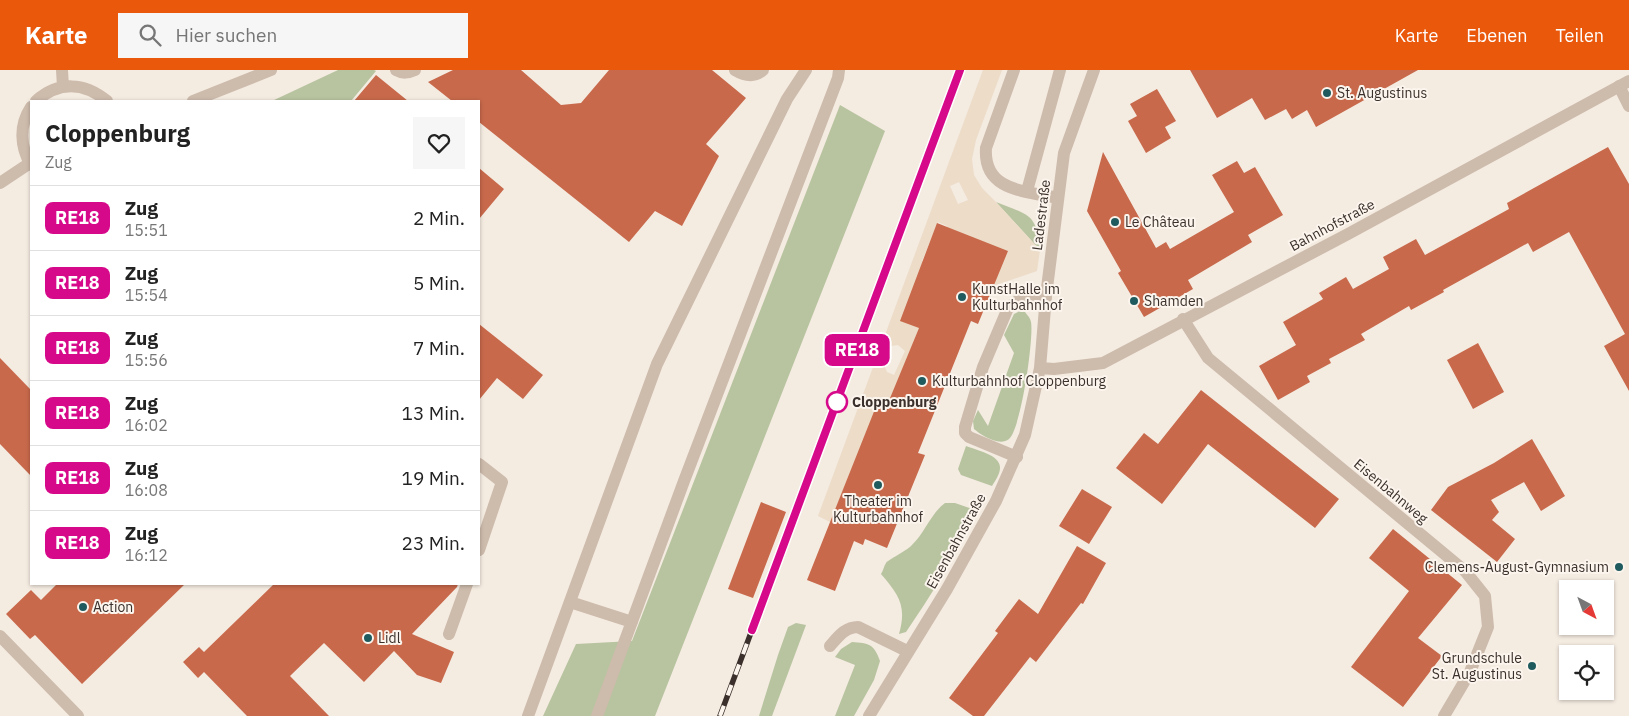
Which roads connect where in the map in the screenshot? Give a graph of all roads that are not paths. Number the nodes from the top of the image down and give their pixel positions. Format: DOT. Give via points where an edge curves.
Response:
graph roads {
  1 [pos="62,70"];
  2 [pos="271,70"];
  3 [pos="396,70"];
  4 [pos="415,70"];
  5 [pos="735,70"];
  6 [pos="763,70"];
  7 [pos="806,70"];
  8 [pos="839,70"];
  9 [pos="1014,70"];
  10 [pos="1060,70"];
  11 [pos="1094,70"];
  12 [pos="1624,84"];
  13 [pos="63,87"];
  14 [pos="218,97"];
  15 [pos="37,100"];
  16 [pos="106,100"];
  17 [pos="199,100"];
  18 [pos="1629,106"];
  19 [pos="30,108"];
  20 [pos="30,162"];
  21 [pos="30,165"];
  22 [pos="0,183"];
  23 [pos="1027,191"];
  24 [pos="1058,198"];
  25 [pos="1046,296"];
  26 [pos="1183,319"];
  27 [pos="1040,368"];
  28 [pos="1017,457"];
  29 [pos="480,465"];
  30 [pos="480,542"];
  31 [pos="467,585"];
  32 [pos="570,602"];
  33 [pos="632,622"];
  34 [pos="449,634"];
  35 [pos="0,636"];
  36 [pos="830,646"];
  37 [pos="907,652"];
  38 [pos="78,716"];
  39 [pos="528,716"];
  40 [pos="597,716"];
  41 [pos="869,716"];
  42 [pos="1444,716"];
  1 -- 13 [label="street"];
  2 -- 14 [label="street"];
  3 -- 4 [label="street" via="401,73"];
  5 -- 6 [label="street" via="754,76"];
  7 -- 32 [label="street" via="786,99 657,364"];
  8 -- 33 [label="street"];
  9 -- 23 [label="street" via="986,148 985,160 988,170 1001,184"];
  10 -- 23 [label="street"];
  11 -- 24 [label="street, Ladestraße" via="1064,153"];
  12 -- 18 [label="street"];
  12 -- 26 [label="street, Bahnhofstraße" via="1348,234"];
  13 -- 15 [label="street"];
  13 -- 16 [label="street" via="79,87"];
  14 -- 17 [label="street"];
  19 -- 20 [label="street" via="22,139"];
  21 -- 22 [label="street"];
  23 -- 24 [label="street"];
  24 -- 25 [label="street, Ladestraße"];
  25 -- 27 [label="street, Ladestraße"];
  25 -- 28 [label="street" via="1020,299 1008,308 983,367 965,427 968,437"];
  26 -- 27 [label="street, Bahnhofstraße" via="1103,363"];
  26 -- 42 [label="street, Eisenbahnweg" via="1208,358 1464,572 1485,596 1488,627 1470,672"];
  27 -- 28 [label="street, Eisenbahnstraße"];
  28 -- 37 [label="street, Eisenbahnstraße" via="947,589"];
  29 -- 30 [label="street" via="502,482"];
  31 -- 34 [label="street"];
  32 -- 33 [label="street"];
  32 -- 39 [label="street"];
  33 -- 40 [label="street"];
  35 -- 38 [label="street"];
  36 -- 37 [label="street" via="846,630 858,627"];
  37 -- 41 [label="street, Eisenbahnstraße"];
}
